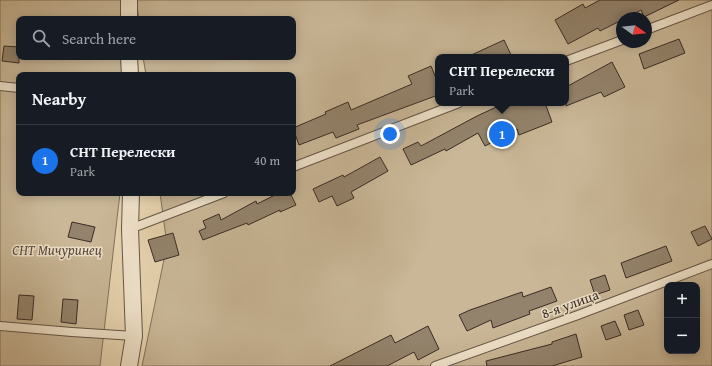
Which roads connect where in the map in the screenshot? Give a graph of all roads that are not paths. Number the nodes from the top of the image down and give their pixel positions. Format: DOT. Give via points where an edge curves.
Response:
graph roads {
  1 [pos="129,0"];
  2 [pos="712,5"];
  3 [pos="129,16"];
  4 [pos="652,28"];
  5 [pos="616,42"];
  6 [pos="129,60"];
  7 [pos="569,60"];
  8 [pos="130,72"];
  9 [pos="0,86"];
  10 [pos="16,88"];
  11 [pos="450,106"];
  12 [pos="296,166"];
  13 [pos="131,196"];
  14 [pos="216,196"];
  15 [pos="130,229"];
  16 [pos="712,264"];
  17 [pos="0,326"];
  18 [pos="134,336"];
  19 [pos="129,366"];
  20 [pos="435,366"];
  1 -- 3 [label="street"];
  2 -- 4 [label="lane"];
  5 -- 7 [label="lane"];
  6 -- 8 [label="street"];
  9 -- 10 [label="lane"];
  11 -- 12 [label="lane"];
  13 -- 15 [label="street"];
  14 -- 15 [label="lane"];
  15 -- 18 [label="street"];
  16 -- 20 [label="lane, 8-я улица"];
  17 -- 18 [label="lane"];
  18 -- 19 [label="street"];
}
